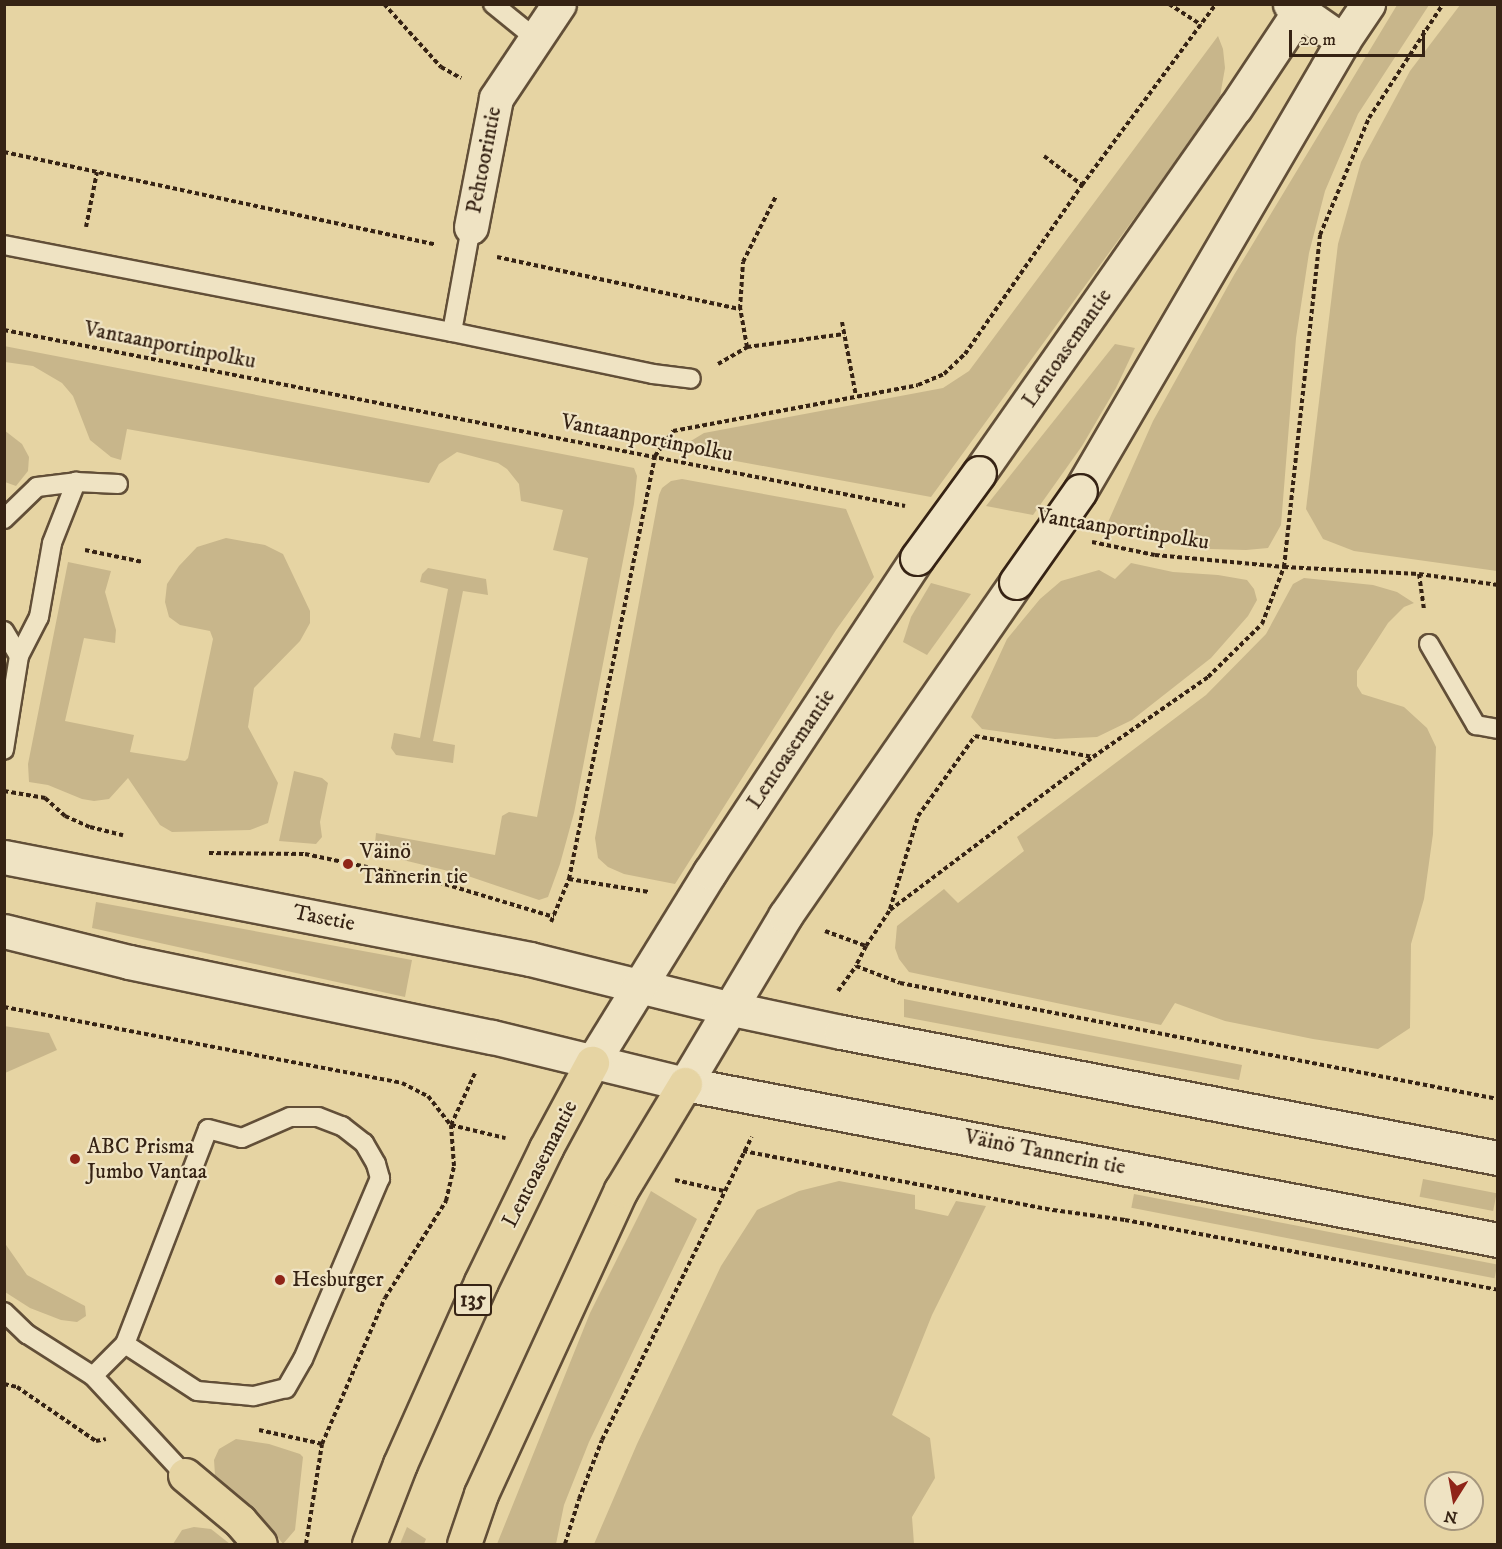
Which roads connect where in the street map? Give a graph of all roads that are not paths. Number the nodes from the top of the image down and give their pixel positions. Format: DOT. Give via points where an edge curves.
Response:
graph roads {
  1 [pos="493,4"];
  2 [pos="559,4"];
  3 [pos="1368,4"];
  4 [pos="1298,6"];
  5 [pos="535,38"];
  6 [pos="1343,41"];
  7 [pos="469,239"];
  8 [pos="4,245"];
  9 [pos="452,332"];
  10 [pos="691,379"];
  11 [pos="76,482"];
  12 [pos="118,484"];
  13 [pos="4,519"];
  14 [pos="4,631"];
  15 [pos="1429,644"];
  16 [pos="19,656"];
  17 [pos="1497,729"];
  18 [pos="4,750"];
  19 [pos="4,857"];
  20 [pos="4,931"];
  21 [pos="642,985"];
  22 [pos="728,1008"];
  23 [pos="592,1063"];
  24 [pos="685,1084"];
  25 [pos="1497,1158"];
  26 [pos="1497,1240"];
  27 [pos="4,1312"];
  28 [pos="4,1327"];
  29 [pos="27,1334"];
  30 [pos="125,1344"];
  31 [pos="93,1376"];
  32 [pos="185,1475"];
  33 [pos="260,1545"];
  34 [pos="369,1545"];
  35 [pos="464,1545"];
  1 -- 5 [label="lane"];
  2 -- 5 [label="main road, Pehtoorintie"];
  3 -- 6 [label="main road"];
  4 -- 6 [label="main road"];
  4 -- 21 [label="main road, Lentoasemantie / 135, bridge" via="1235,108 917,558 694,897"];
  5 -- 7 [label="main road, Pehtoorintie" via="496,98"];
  6 -- 22 [label="main road, bridge" via="1080,491 784,916"];
  7 -- 9 [label="lane"];
  8 -- 9 [label="lane"];
  9 -- 10 [label="lane"];
  11 -- 12 [label="lane"];
  11 -- 13 [label="lane" via="37,487"];
  11 -- 16 [label="lane" via="52,543 39,617"];
  14 -- 16 [label="lane"];
  15 -- 17 [label="lane" via="1476,725"];
  16 -- 18 [label="lane"];
  19 -- 21 [label="main road, Tasetie" via="530,959"];
  20 -- 23 [label="main road" via="129,962 492,1037"];
  21 -- 22 [label="main road"];
  21 -- 23 [label="main road, Lentoasemantie / 135"];
  22 -- 24 [label="main road"];
  22 -- 25 [label="main road"];
  23 -- 24 [label="main road, Väinö Tannerin tie"];
  23 -- 34 [label="main road, Lentoasemantie / 135" via="481,1282 400,1464"];
  24 -- 26 [label="main road, Väinö Tannerin tie"];
  24 -- 35 [label="main road" via="621,1190 481,1494"];
  27 -- 29 [label="lane"];
  28 -- 29 [label="lane"];
  29 -- 31 [label="lane"];
  30 -- 30 [label="lane" via="208,1129 242,1138 290,1117 318,1117 342,1126 364,1143 380,1178 303,1359 286,1388 253,1396 197,1391"];
  30 -- 31 [label="lane"];
  31 -- 32 [label="lane"];
  32 -- 33 [label="main road" via="240,1521"];
}
